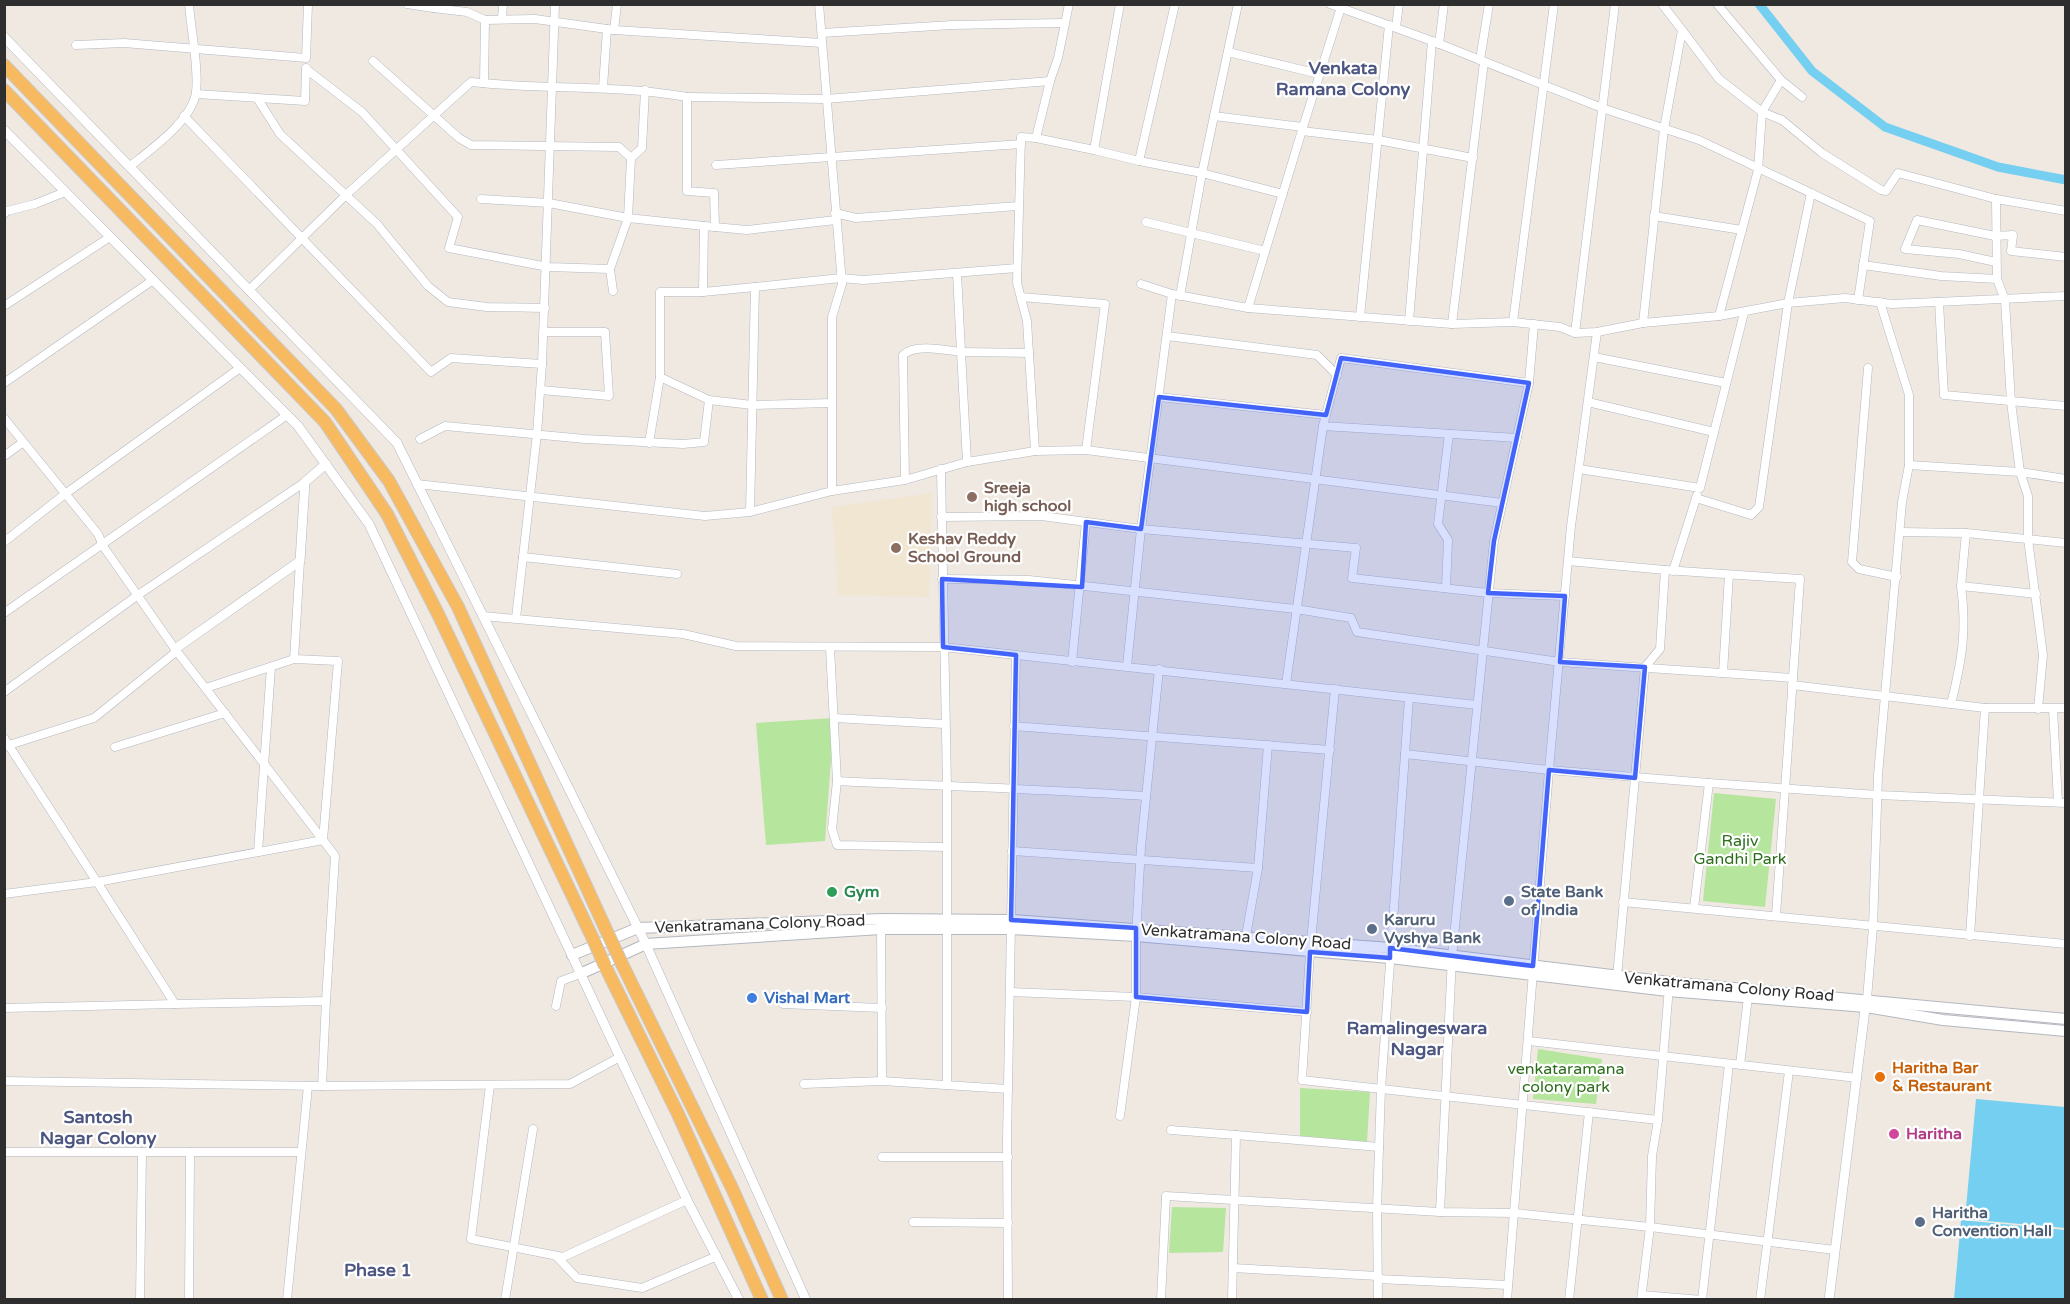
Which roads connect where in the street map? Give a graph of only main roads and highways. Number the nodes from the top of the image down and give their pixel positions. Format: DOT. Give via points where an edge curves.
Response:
graph roads {
  1 [pos="4,66"];
  2 [pos="4,90"];
  3 [pos="882,924"];
  4 [pos="1136,932"];
  5 [pos="1311,946"];
  6 [pos="572,955"];
  7 [pos="1532,971"];
  8 [pos="580,974"];
  9 [pos="1669,987"];
  10 [pos="1866,1003"];
  11 [pos="2066,1019"];
  12 [pos="2066,1031"];
  13 [pos="762,1299"];
  14 [pos="783,1299"];
  1 -- 14 [label="highway, bridge" via="336,409 389,481 458,607 622,964"];
  2 -- 13 [label="highway, bridge" via="325,422 387,514 678,1114"];
  3 -- 4 [label="main road, Venkatramana Colony Road" via="1011,924"];
  3 -- 6 [label="main road, Venkatramana Colony Road" via="638,928"];
  3 -- 8 [label="main road" via="646,944"];
  4 -- 5 [label="main road"];
  4 -- 5 [label="main road, Venkatramana Colony Road" via="1246,936"];
  5 -- 7 [label="main road, Venkatramana Colony Road"];
  7 -- 9 [label="main road"];
  7 -- 9 [label="main road, Venkatramana Colony Road" via="1617,976"];
  9 -- 10 [label="main road, Venkatramana Colony Road"];
  9 -- 10 [label="main road" via="1748,997"];
  10 -- 11 [label="main road, Venkatramana Colony Road"];
  10 -- 12 [label="main road" via="1943,1020"];
}
